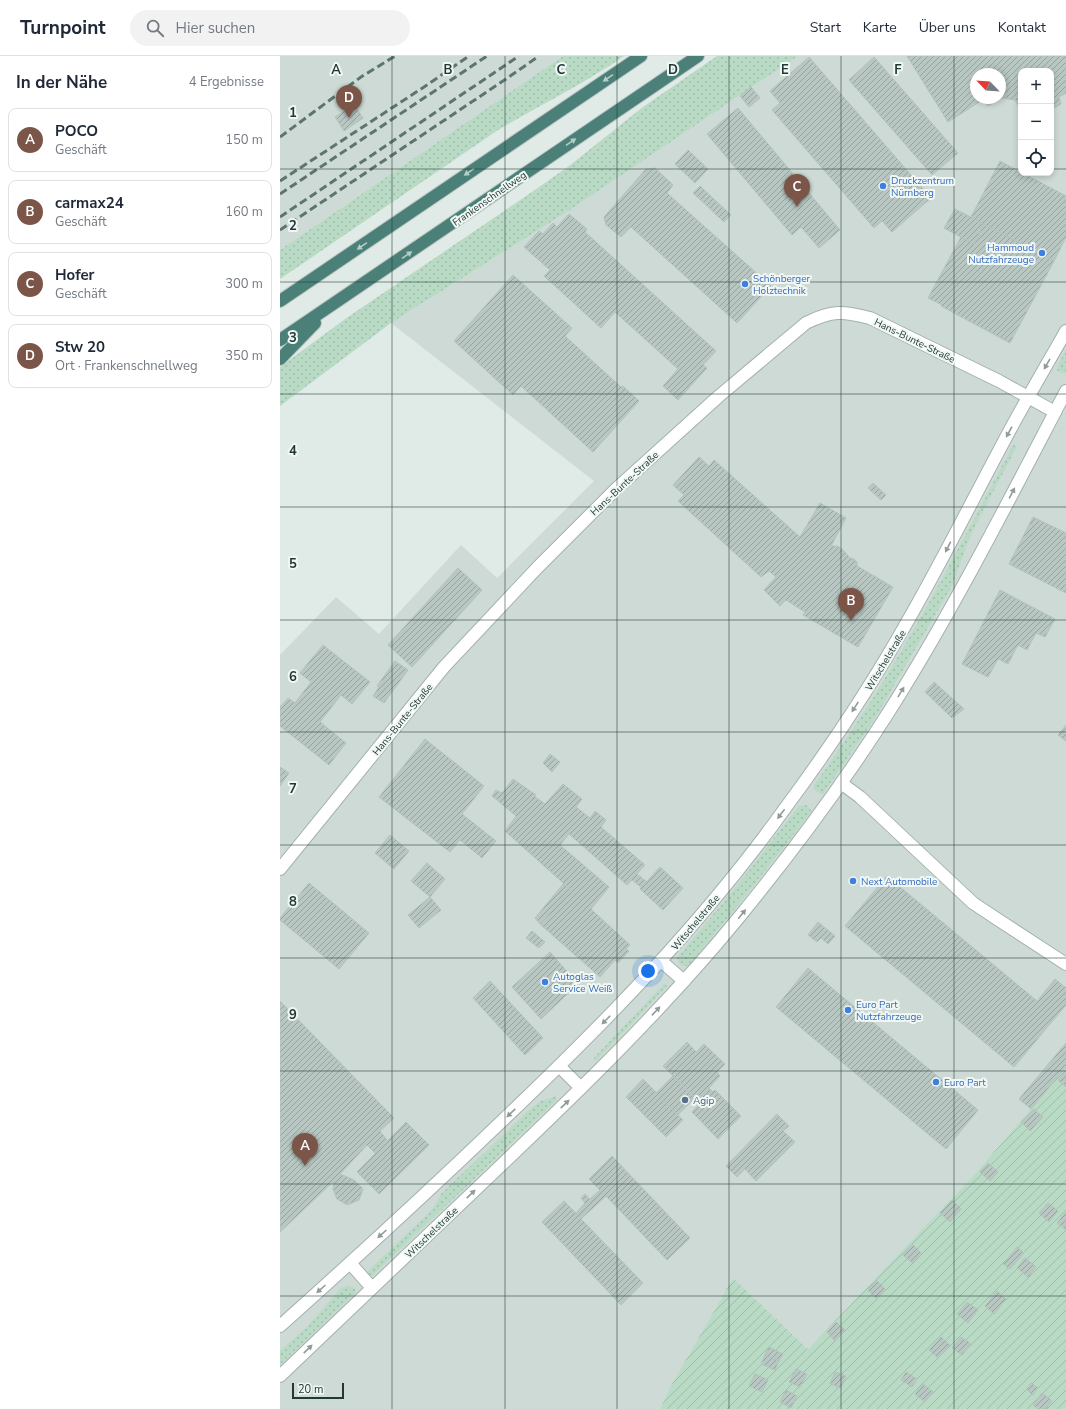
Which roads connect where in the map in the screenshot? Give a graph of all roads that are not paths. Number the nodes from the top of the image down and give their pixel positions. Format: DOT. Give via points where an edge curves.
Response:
graph roads {
  1 [pos="641,56"];
  2 [pos="698,56"];
  3 [pos="280,301"];
  4 [pos="328,308"];
  5 [pos="1066,331"];
  6 [pos="280,340"];
  7 [pos="280,359"];
  8 [pos="1066,391"];
  9 [pos="1028,398"];
  10 [pos="1055,412"];
  11 [pos="841,783"];
  12 [pos="280,869"];
  13 [pos="662,961"];
  14 [pos="1066,964"];
  15 [pos="684,981"];
  16 [pos="559,1066"];
  17 [pos="581,1088"];
  18 [pos="350,1263"];
  19 [pos="372,1288"];
  20 [pos="280,1326"];
  21 [pos="280,1376"];
  1 -- 3 [label="highway, one-way"];
  4 -- 2 [label="highway, Frankenschnellweg, one-way"];
  4 -- 6 [label="highway, Frankenschnellweg"];
  4 -- 7 [label="highway"];
  5 -- 9 [label="street, Witschelstraße, one-way"];
  8 -- 10 [label="street, Witschelstraße"];
  9 -- 10 [label="street, Hans-Bunte-Straße"];
  9 -- 12 [label="street, Hans-Bunte-Straße" via="999,381 870,318 849,312 835,312 806,323 724,392 622,484 537,568 444,667"];
  9 -- 13 [label="street, Witschelstraße, one-way" via="905,626 854,710 766,834"];
  11 -- 10 [label="street, Witschelstraße, one-way" via="892,708 928,647"];
  11 -- 14 [label="street" via="974,903"];
  15 -- 11 [label="street, Witschelstraße, one-way" via="757,895"];
  13 -- 15 [label="street"];
  13 -- 16 [label="street, Witschelstraße, one-way"];
  17 -- 15 [label="street, Witschelstraße, one-way"];
  16 -- 17 [label="street"];
  16 -- 18 [label="street, Witschelstraße, one-way"];
  19 -- 17 [label="street, Witschelstraße, one-way"];
  18 -- 19 [label="street"];
  18 -- 20 [label="street, Witschelstraße, one-way"];
  21 -- 19 [label="street, Witschelstraße, one-way"];
}
